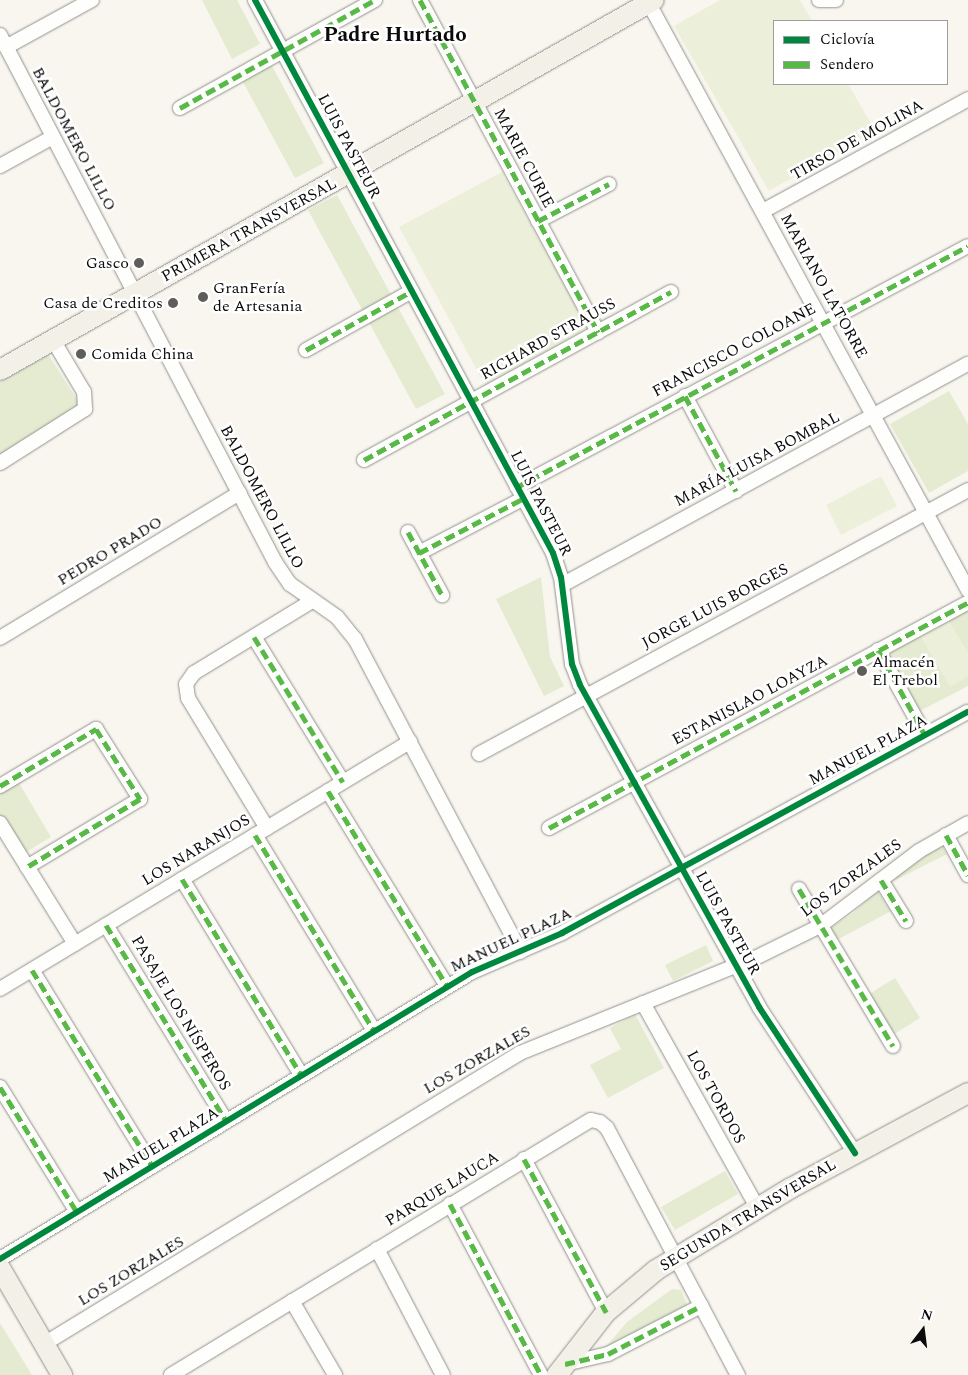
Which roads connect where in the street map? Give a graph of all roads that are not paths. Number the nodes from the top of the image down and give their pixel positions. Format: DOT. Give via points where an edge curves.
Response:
graph roads {
  1 [pos="92,0"];
  2 [pos="255,0"];
  3 [pos="375,0"];
  4 [pos="420,0"];
  5 [pos="819,0"];
  6 [pos="836,0"];
  7 [pos="650,1"];
  8 [pos="3,41"];
  9 [pos="282,51"];
  10 [pos="968,99"];
  11 [pos="475,103"];
  12 [pos="180,108"];
  13 [pos="53,137"];
  14 [pos="0,166"];
  15 [pos="349,174"];
  16 [pos="609,184"];
  17 [pos="763,211"];
  18 [pos="538,221"];
  19 [pos="968,246"];
  20 [pos="412,292"];
  21 [pos="671,292"];
  22 [pos="136,294"];
  23 [pos="824,321"];
  24 [pos="598,332"];
  25 [pos="53,340"];
  26 [pos="306,350"];
  27 [pos="968,364"];
  28 [pos="1,368"];
  29 [pos="685,396"];
  30 [pos="471,401"];
  31 [pos="874,415"];
  32 [pos="364,460"];
  33 [pos="0,463"];
  34 [pos="968,490"];
  35 [pos="736,491"];
  36 [pos="520,492"];
  37 [pos="239,493"];
  38 [pos="926,512"];
  39 [pos="408,532"];
  40 [pos="419,554"];
  41 [pos="562,585"];
  42 [pos="968,590"];
  43 [pos="442,595"];
  44 [pos="312,601"];
  45 [pos="968,602"];
  46 [pos="254,637"];
  47 [pos="0,638"];
  48 [pos="878,650"];
  49 [pos="586,696"];
  50 [pos="968,712"];
  51 [pos="925,734"];
  52 [pos="410,742"];
  53 [pos="479,754"];
  54 [pos="343,782"];
  55 [pos="634,782"];
  56 [pos="0,786"];
  57 [pos="328,791"];
  58 [pos="0,823"];
  59 [pos="968,823"];
  60 [pos="267,828"];
  61 [pos="548,828"];
  62 [pos="255,835"];
  63 [pos="946,835"];
  64 [pos="27,867"];
  65 [pos="681,867"];
  66 [pos="968,875"];
  67 [pos="182,879"];
  68 [pos="881,880"];
  69 [pos="799,888"];
  70 [pos="906,921"];
  71 [pos="106,925"];
  72 [pos="820,926"];
  73 [pos="75,944"];
  74 [pos="521,952"];
  75 [pos="735,965"];
  76 [pos="32,970"];
  77 [pos="447,986"];
  78 [pos="0,989"];
  79 [pos="643,1003"];
  80 [pos="374,1031"];
  81 [pos="893,1046"];
  82 [pos="302,1075"];
  83 [pos="0,1087"];
  84 [pos="968,1093"];
  85 [pos="226,1120"];
  86 [pos="855,1153"];
  87 [pos="524,1159"];
  88 [pos="152,1166"];
  89 [pos="450,1204"];
  90 [pos="757,1207"];
  91 [pos="77,1212"];
  92 [pos="377,1249"];
  93 [pos="676,1257"];
  94 [pos="0,1259"];
  95 [pos="0,1268"];
  96 [pos="292,1301"];
  97 [pos="701,1306"];
  98 [pos="606,1312"];
  99 [pos="44,1344"];
  100 [pos="561,1369"];
  101 [pos="62,1375"];
  102 [pos="171,1375"];
  103 [pos="334,1375"];
  104 [pos="443,1375"];
  105 [pos="541,1375"];
  106 [pos="738,1375"];
  1 -- 8 [label="street"];
  2 -- 9 [label="street, LUIS PASTEUR"];
  3 -- 9 [label="street"];
  4 -- 11 [label="street, MARIE CURIE"];
  5 -- 6 [label="street"];
  7 -- 11 [label="main road, PRIMERA TRANSVERSAL"];
  7 -- 17 [label="street, MARIANO LATORRE"];
  8 -- 13 [label="street, BALDOMERO LILLO"];
  9 -- 12 [label="street"];
  9 -- 15 [label="street, LUIS PASTEUR"];
  10 -- 17 [label="street, TIRSO DE MOLINA"];
  11 -- 15 [label="main road, PRIMERA TRANSVERSAL"];
  11 -- 18 [label="street, MARIE CURIE"];
  13 -- 14 [label="street"];
  13 -- 22 [label="street, BALDOMERO LILLO"];
  15 -- 20 [label="street, LUIS PASTEUR"];
  15 -- 22 [label="main road, PRIMERA TRANSVERSAL"];
  16 -- 18 [label="street"];
  17 -- 23 [label="street, MARIANO LATORRE"];
  18 -- 24 [label="street, MARIE CURIE"];
  19 -- 23 [label="street, FRANCISCO COLOANE"];
  20 -- 26 [label="street"];
  20 -- 30 [label="street, LUIS PASTEUR"];
  21 -- 24 [label="street, RICHARD STRAUSS"];
  22 -- 25 [label="main road, PRIMERA TRANSVERSAL"];
  22 -- 37 [label="street, BALDOMERO LILLO"];
  23 -- 29 [label="street, FRANCISCO COLOANE"];
  23 -- 31 [label="street, MARIANO LATORRE"];
  24 -- 30 [label="street, RICHARD STRAUSS"];
  25 -- 28 [label="main road, PRIMERA TRANSVERSAL"];
  25 -- 33 [label="street" via="84,392 85,409"];
  27 -- 31 [label="street, MARÍA LUISA BOMBAL"];
  29 -- 35 [label="street"];
  29 -- 36 [label="street, FRANCISCO COLOANE"];
  30 -- 32 [label="street, RICHARD STRAUSS"];
  30 -- 36 [label="street, LUIS PASTEUR"];
  31 -- 35 [label="street, MARÍA LUISA BOMBAL"];
  31 -- 38 [label="street, MARIANO LATORRE"];
  34 -- 38 [label="street, JORGE LUIS BORGES"];
  35 -- 41 [label="street, MARÍA LUISA BOMBAL"];
  36 -- 40 [label="street, FRANCISCO COLOANE"];
  36 -- 41 [label="street, LUIS PASTEUR" via="553,553"];
  37 -- 44 [label="street, BALDOMERO LILLO" via="282,574"];
  37 -- 47 [label="street, PEDRO PRADO"];
  38 -- 42 [label="street, MARIANO LATORRE"];
  38 -- 49 [label="street, JORGE LUIS BORGES"];
  39 -- 40 [label="street"];
  40 -- 43 [label="street"];
  41 -- 49 [label="street, LUIS PASTEUR" via="572,664"];
  44 -- 46 [label="street"];
  44 -- 52 [label="street, BALDOMERO LILLO" via="329,611 350,631"];
  45 -- 48 [label="street, ESTANISLAO LOAYZA"];
  46 -- 54 [label="street"];
  46 -- 60 [label="street" via="194,673 186,689 188,698"];
  48 -- 51 [label="street"];
  48 -- 55 [label="street, ESTANISLAO LOAYZA"];
  49 -- 53 [label="street, JORGE LUIS BORGES"];
  49 -- 55 [label="street, LUIS PASTEUR"];
  50 -- 51 [label="street, MANUEL PLAZA"];
  51 -- 65 [label="street, MANUEL PLAZA"];
  52 -- 54 [label="street, LOS NARANJOS"];
  52 -- 74 [label="street, BALDOMERO LILLO"];
  54 -- 57 [label="street, LOS NARANJOS"];
  55 -- 61 [label="street, ESTANISLAO LOAYZA"];
  55 -- 65 [label="street, LUIS PASTEUR"];
  56 -- 64 [label="street" via="96,729 140,799"];
  57 -- 60 [label="street, LOS NARANJOS"];
  57 -- 77 [label="street"];
  58 -- 64 [label="street"];
  59 -- 63 [label="street, LOS ZORZALES"];
  60 -- 62 [label="street, LOS NARANJOS"];
  62 -- 67 [label="street, LOS NARANJOS"];
  62 -- 80 [label="street"];
  63 -- 66 [label="street"];
  63 -- 68 [label="street, LOS ZORZALES"];
  64 -- 73 [label="street"];
  65 -- 74 [label="street, MANUEL PLAZA"];
  65 -- 75 [label="street, LUIS PASTEUR"];
  67 -- 71 [label="street, LOS NARANJOS"];
  67 -- 82 [label="street"];
  68 -- 70 [label="street"];
  68 -- 72 [label="street, LOS ZORZALES"];
  69 -- 72 [label="street"];
  71 -- 73 [label="street, LOS NARANJOS"];
  71 -- 85 [label="street, PASAJE LOS NÍSPEROS"];
  72 -- 75 [label="street, LOS ZORZALES"];
  72 -- 81 [label="street"];
  73 -- 76 [label="street, LOS NARANJOS"];
  74 -- 77 [label="street, MANUEL PLAZA" via="486,965"];
  75 -- 79 [label="street, LOS ZORZALES"];
  75 -- 86 [label="street, LUIS PASTEUR"];
  76 -- 78 [label="street, LOS NARANJOS"];
  76 -- 88 [label="street"];
  77 -- 80 [label="street, MANUEL PLAZA"];
  79 -- 90 [label="street, LOS TORDOS"];
  79 -- 99 [label="street, LOS ZORZALES" via="515,1056"];
  80 -- 82 [label="street, MANUEL PLAZA"];
  82 -- 85 [label="street, MANUEL PLAZA"];
  83 -- 91 [label="street"];
  84 -- 86 [label="main road, SEGUNDA TRANSVERSAL"];
  85 -- 88 [label="street, MANUEL PLAZA"];
  86 -- 90 [label="main road, SEGUNDA TRANSVERSAL"];
  87 -- 89 [label="street, PARQUE LAUCA"];
  87 -- 93 [label="street, PARQUE LAUCA" via="582,1123 600,1122 607,1128"];
  87 -- 98 [label="street"];
  88 -- 91 [label="street, MANUEL PLAZA"];
  89 -- 92 [label="street, PARQUE LAUCA"];
  89 -- 105 [label="street"];
  90 -- 93 [label="main road, SEGUNDA TRANSVERSAL"];
  91 -- 94 [label="street, MANUEL PLAZA"];
  92 -- 96 [label="street, PARQUE LAUCA"];
  92 -- 104 [label="street"];
  93 -- 97 [label="street"];
  93 -- 98 [label="main road, SEGUNDA TRANSVERSAL" via="638,1283"];
  95 -- 99 [label="main road"];
  96 -- 102 [label="street, PARQUE LAUCA"];
  96 -- 103 [label="street"];
  97 -- 100 [label="street" via="608,1354"];
  97 -- 106 [label="street"];
  98 -- 100 [label="main road, SEGUNDA TRANSVERSAL"];
  99 -- 101 [label="main road"];
}
